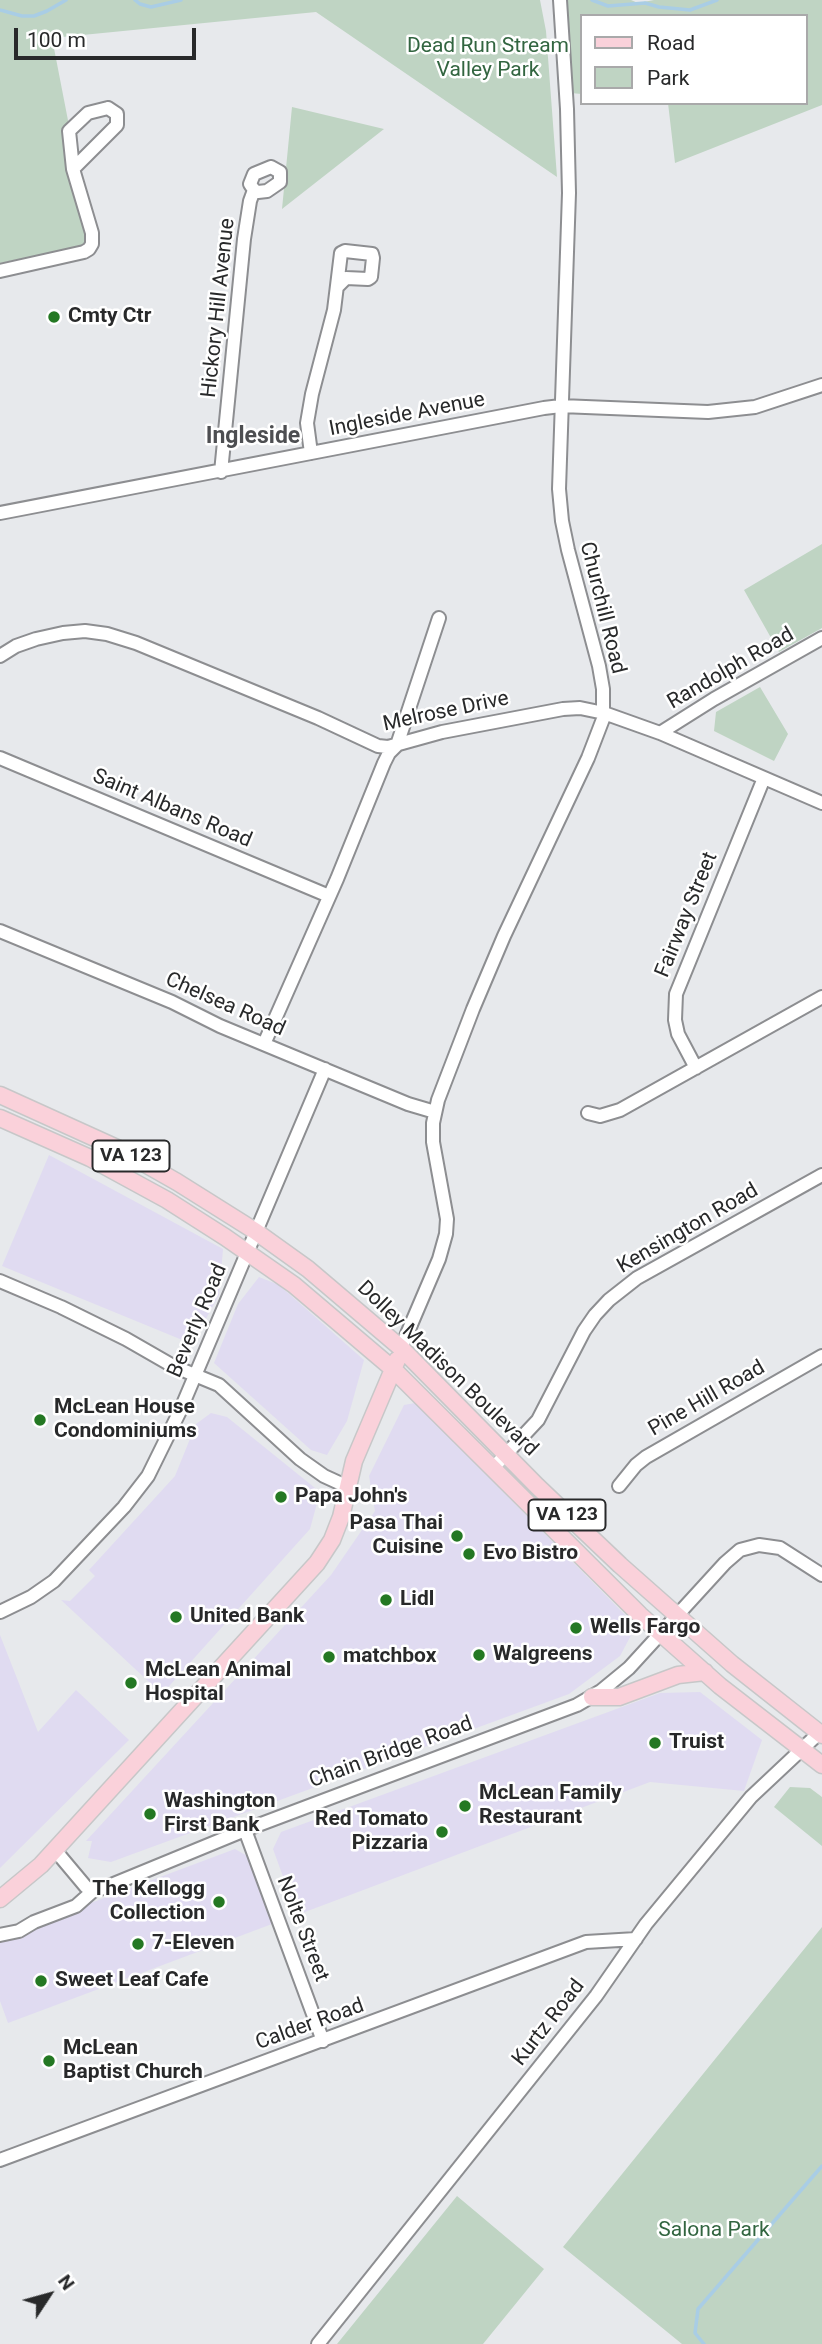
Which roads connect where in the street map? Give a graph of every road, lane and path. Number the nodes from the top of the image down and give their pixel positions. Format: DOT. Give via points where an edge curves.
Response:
graph roads {
  1 [pos="560,0"];
  2 [pos="73,169"];
  3 [pos="254,190"];
  4 [pos="0,271"];
  5 [pos="338,286"];
  6 [pos="822,385"];
  7 [pos="561,405"];
  8 [pos="311,453"];
  9 [pos="220,472"];
  10 [pos="0,513"];
  11 [pos="439,618"];
  12 [pos="822,639"];
  13 [pos="1,655"];
  14 [pos="604,713"];
  15 [pos="660,733"];
  16 [pos="397,745"];
  17 [pos="0,758"];
  18 [pos="764,778"];
  19 [pos="822,803"];
  20 [pos="329,896"];
  21 [pos="0,931"];
  22 [pos="822,997"];
  23 [pos="264,1044"];
  24 [pos="695,1068"];
  25 [pos="325,1069"];
  26 [pos="0,1095"];
  27 [pos="435,1112"];
  28 [pos="588,1113"];
  29 [pos="0,1118"];
  30 [pos="822,1175"];
  31 [pos="255,1231"];
  32 [pos="248,1252"];
  33 [pos="0,1282"];
  34 [pos="401,1348"];
  35 [pos="822,1356"];
  36 [pos="393,1369"];
  37 [pos="195,1375"];
  38 [pos="507,1455"];
  39 [pos="492,1469"];
  40 [pos="619,1486"];
  41 [pos="348,1487"];
  42 [pos="822,1575"];
  43 [pos="0,1612"];
  44 [pos="677,1616"];
  45 [pos="661,1634"];
  46 [pos="705,1672"];
  47 [pos="592,1697"];
  48 [pos="820,1734"];
  49 [pos="800,1749"];
  50 [pos="822,1765"];
  51 [pos="246,1830"];
  52 [pos="55,1850"];
  53 [pos="94,1890"];
  54 [pos="0,1899"];
  55 [pos="0,1935"];
  56 [pos="636,1939"];
  57 [pos="323,2041"];
  58 [pos="0,2160"];
  59 [pos="318,2344"];
  1 -- 7 [label="street, Churchill Road" via="569,193"];
  2 -- 2 [label="street" via="117,125 114,110 88,113 69,131"];
  2 -- 4 [label="street" via="92,233 89,249"];
  3 -- 9 [label="street, Hickory Hill Avenue" via="244,239"];
  5 -- 8 [label="street" via="307,423"];
  6 -- 7 [label="street, Ingleside Avenue" via="755,407 708,412"];
  7 -- 8 [label="street, Ingleside Avenue"];
  7 -- 14 [label="street, Churchill Road" via="562,521 599,666"];
  8 -- 9 [label="street, Ingleside Avenue"];
  9 -- 10 [label="street, Ingleside Avenue"];
  11 -- 16 [label="street"];
  12 -- 15 [label="street, Randolph Road"];
  13 -- 16 [label="street, Melrose Drive" via="63,633 107,634 306,712 377,746"];
  14 -- 15 [label="street, Melrose Drive"];
  14 -- 16 [label="street, Melrose Drive" via="563,709"];
  14 -- 27 [label="street, Churchill Road" via="600,731 478,997"];
  15 -- 18 [label="street, Melrose Drive"];
  16 -- 20 [label="street" via="384,763"];
  17 -- 20 [label="street, Saint Albans Road"];
  18 -- 19 [label="street, Melrose Drive"];
  18 -- 24 [label="street, Fairway Street" via="676,994 678,1034"];
  20 -- 23 [label="street"];
  21 -- 23 [label="street, Chelsea Road"];
  22 -- 24 [label="street"];
  23 -- 25 [label="street, Chelsea Road"];
  24 -- 28 [label="street" via="612,1113"];
  25 -- 27 [label="street, Chelsea Road"];
  25 -- 31 [label="street, Beverly Road"];
  26 -- 31 [label="main road, Dolley Madison Boulevard / VA 123" via="119,1149"];
  27 -- 34 [label="street, Churchill Road" via="434,1152 446,1234"];
  29 -- 32 [label="main road, Dolley Madison Boulevard / VA 123" via="128,1178"];
  30 -- 38 [label="street, Kensington Road" via="637,1278 609,1300 584,1331 538,1420"];
  31 -- 32 [label="street, Beverly Road"];
  31 -- 34 [label="main road, Dolley Madison Boulevard / VA 123"];
  32 -- 36 [label="main road, Dolley Madison Boulevard / VA 123"];
  32 -- 37 [label="street, Beverly Road"];
  33 -- 37 [label="street" via="83,1317"];
  34 -- 36 [label="main road"];
  34 -- 38 [label="main road, Dolley Madison Boulevard / VA 123"];
  35 -- 40 [label="street, Pine Hill Road" via="646,1457"];
  36 -- 39 [label="main road, Dolley Madison Boulevard / VA 123"];
  36 -- 41 [label="main road"];
  37 -- 41 [label="street" via="219,1385 300,1459"];
  37 -- 43 [label="street, Beverly Road" via="160,1454 136,1493 54,1581"];
  38 -- 39 [label="street, Kensington Road"];
  38 -- 44 [label="main road, Dolley Madison Boulevard / VA 123"];
  39 -- 45 [label="main road, Dolley Madison Boulevard / VA 123"];
  41 -- 52 [label="main road" via="338,1525 311,1571"];
  42 -- 44 [label="street, Chain Bridge Road" via="786,1550 752,1546 730,1558"];
  44 -- 45 [label="street, Chain Bridge Road"];
  44 -- 48 [label="main road, Dolley Madison Boulevard / VA 123"];
  45 -- 46 [label="main road, Dolley Madison Boulevard / VA 123"];
  45 -- 47 [label="street, Chain Bridge Road" via="624,1673"];
  46 -- 47 [label="main road" via="678,1675 619,1697"];
  46 -- 49 [label="main road, Dolley Madison Boulevard / VA 123"];
  47 -- 51 [label="street, Chain Bridge Road"];
  48 -- 49 [label="street, Kurtz Road"];
  49 -- 50 [label="main road, Dolley Madison Boulevard / VA 123"];
  49 -- 56 [label="street, Kurtz Road" via="751,1797"];
  51 -- 53 [label="street, Chain Bridge Road"];
  51 -- 57 [label="street, Nolte Street"];
  52 -- 53 [label="street" via="86,1887"];
  52 -- 54 [label="main road"];
  53 -- 55 [label="street, Chain Bridge Road" via="76,1906"];
  56 -- 57 [label="street, Calder Road" via="586,1942"];
  56 -- 59 [label="street, Kurtz Road" via="596,1996"];
  57 -- 58 [label="street, Calder Road"];
}
